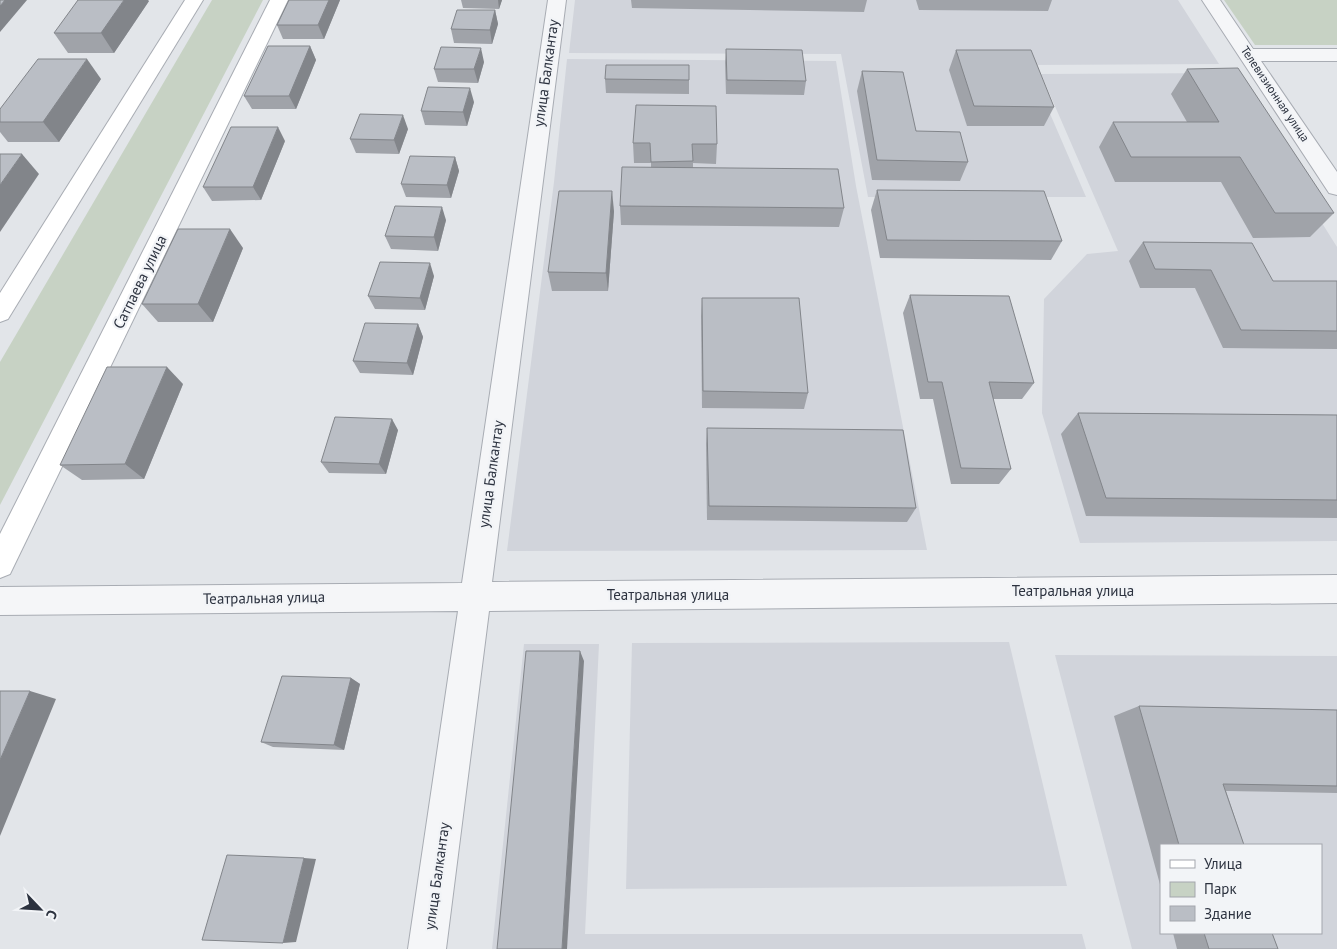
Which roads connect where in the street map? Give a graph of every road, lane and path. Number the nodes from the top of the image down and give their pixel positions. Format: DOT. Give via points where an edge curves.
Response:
graph roads {
  1 [pos="194,0"];
  2 [pos="279,0"];
  3 [pos="557,0"];
  4 [pos="1211,0"];
  5 [pos="1249,55"];
  6 [pos="1337,55"];
  7 [pos="1337,188"];
  8 [pos="0,313"];
  9 [pos="0,564"];
  10 [pos="1337,589"];
  11 [pos="474,596"];
  12 [pos="0,601"];
  13 [pos="427,949"];
  1 -- 8 [label="main road"];
  2 -- 9 [label="main road, Сатпаева улица"];
  3 -- 11 [label="street, улица Балкантау"];
  4 -- 5 [label="street, Телевизионная улица"];
  5 -- 6 [label="street"];
  5 -- 7 [label="street, Телевизионная улица"];
  10 -- 11 [label="street, Театральная улица"];
  11 -- 12 [label="street, Театральная улица"];
  11 -- 13 [label="street, улица Балкантау"];
}
